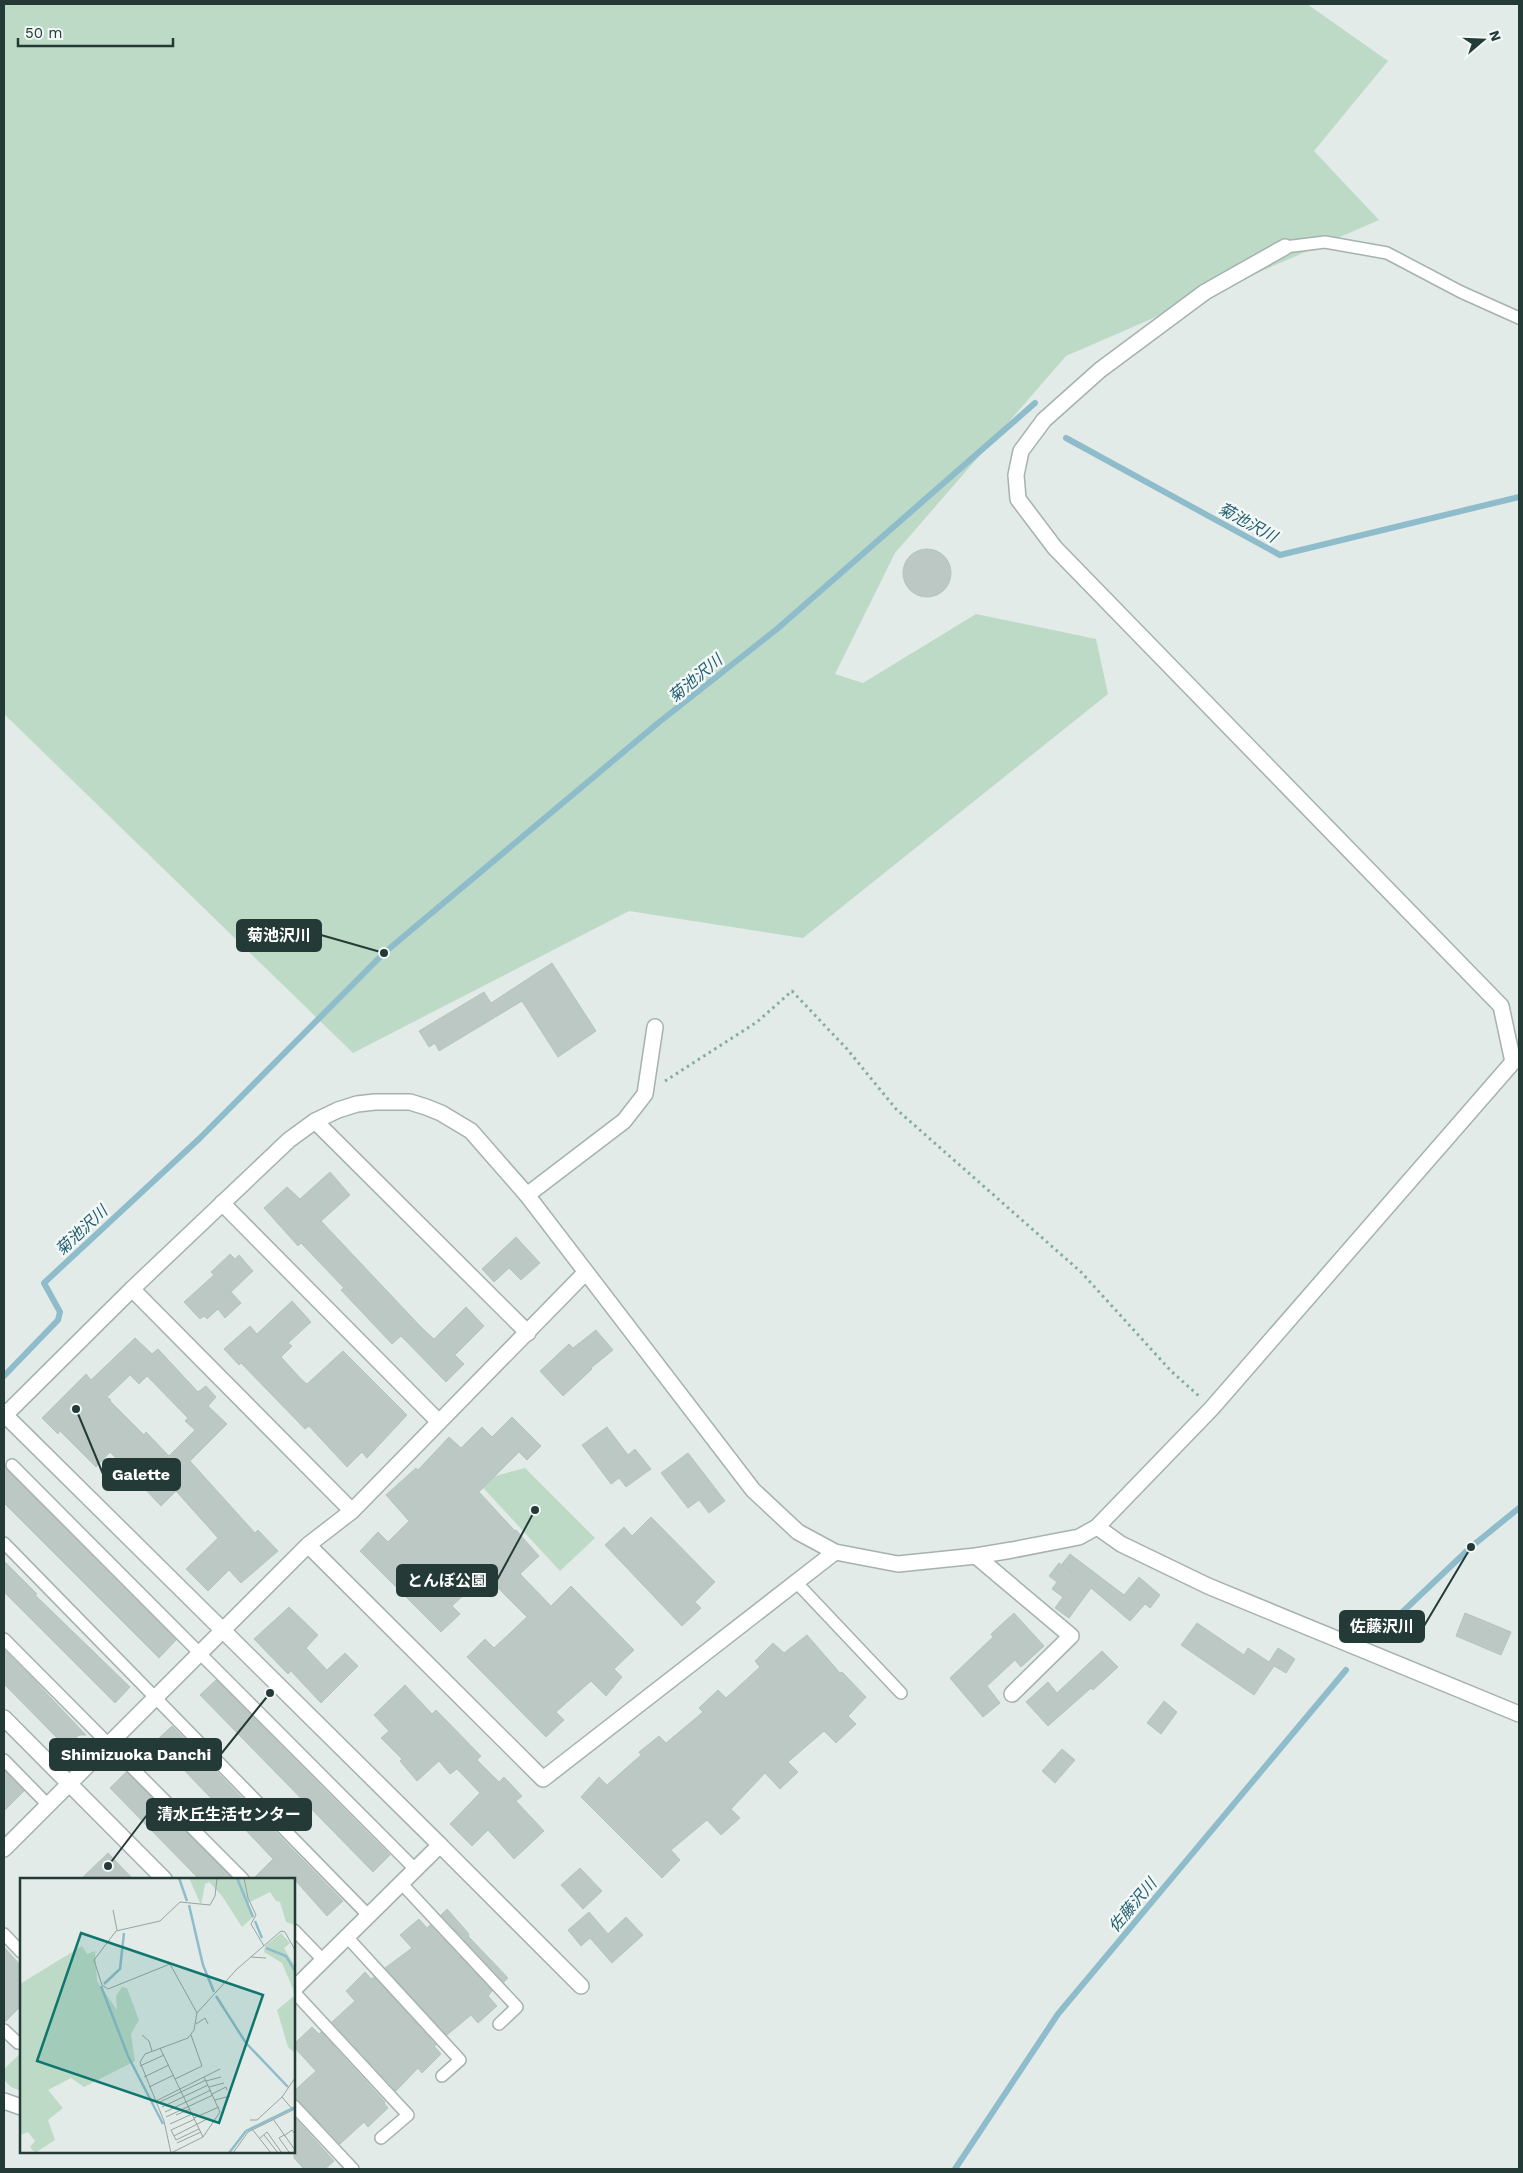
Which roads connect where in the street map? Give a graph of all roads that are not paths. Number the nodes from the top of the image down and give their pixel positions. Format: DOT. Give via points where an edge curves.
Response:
graph roads {
  1 [pos="1284,247"];
  2 [pos="1519,318"];
  3 [pos="655,1027"];
  4 [pos="315,1121"];
  5 [pos="526,1195"];
  6 [pos="222,1203"];
  7 [pos="586,1272"];
  8 [pos="132,1289"];
  9 [pos="528,1333"];
  10 [pos="4,1415"];
  11 [pos="440,1422"];
  12 [pos="12,1465"];
  13 [pos="352,1511"];
  14 [pos="1097,1527"];
  15 [pos="4,1543"];
  16 [pos="308,1545"];
  17 [pos="835,1552"];
  18 [pos="976,1556"];
  19 [pos="796,1582"];
  20 [pos="224,1630"];
  21 [pos="4,1639"];
  22 [pos="200,1653"];
  23 [pos="901,1693"];
  24 [pos="1012,1694"];
  25 [pos="157,1698"];
  26 [pos="1519,1714"];
  27 [pos="4,1718"];
  28 [pos="109,1745"];
  29 [pos="4,1760"];
  30 [pos="70,1784"];
  31 [pos="48,1805"];
  32 [pos="440,1844"];
  33 [pos="4,1848"];
  34 [pos="415,1869"];
  35 [pos="163,1878"];
  36 [pos="242,1878"];
  37 [pos="401,1883"];
  38 [pos="368,1915"];
  39 [pos="295,1931"];
  40 [pos="4,1934"];
  41 [pos="346,1937"];
  42 [pos="20,1951"];
  43 [pos="323,1960"];
  44 [pos="581,1986"];
  45 [pos="295,1989"];
  46 [pos="295,1991"];
  47 [pos="499,2024"];
  48 [pos="4,2030"];
  49 [pos="18,2043"];
  50 [pos="442,2076"];
  51 [pos="4,2101"];
  52 [pos="20,2107"];
  53 [pos="295,2107"];
  54 [pos="381,2138"];
  55 [pos="353,2169"];
  1 -- 2 [label="lane" via="1325,242 1387,253"];
  1 -- 14 [label="street" via="1205,292 1100,370 1044,420 1020,451 1016,475 1018,499 1055,548 1501,1006 1513,1062 1212,1408"];
  3 -- 5 [label="street" via="645,1094 624,1122"];
  4 -- 5 [label="street" via="357,1104 410,1102 426,1107 471,1131"];
  4 -- 6 [label="street" via="289,1140"];
  4 -- 9 [label="street"];
  5 -- 7 [label="street"];
  6 -- 8 [label="street"];
  6 -- 11 [label="street"];
  7 -- 9 [label="street"];
  7 -- 17 [label="street" via="753,1490 798,1532"];
  8 -- 10 [label="street"];
  8 -- 13 [label="street"];
  9 -- 11 [label="street"];
  10 -- 20 [label="street"];
  11 -- 13 [label="street"];
  12 -- 22 [label="lane"];
  13 -- 16 [label="street"];
  14 -- 18 [label="street" via="1079,1538"];
  14 -- 26 [label="street" via="1121,1544 1208,1586"];
  15 -- 25 [label="lane"];
  16 -- 19 [label="street" via="543,1779"];
  16 -- 20 [label="street"];
  17 -- 18 [label="street" via="898,1564"];
  17 -- 19 [label="street"];
  18 -- 24 [label="street" via="1071,1636"];
  19 -- 23 [label="lane"];
  20 -- 22 [label="street"];
  20 -- 32 [label="street"];
  21 -- 28 [label="lane"];
  22 -- 25 [label="street"];
  22 -- 34 [label="lane"];
  25 -- 28 [label="street"];
  25 -- 38 [label="lane"];
  27 -- 30 [label="street"];
  28 -- 30 [label="street"];
  28 -- 36 [label="lane"];
  29 -- 31 [label="lane"];
  30 -- 31 [label="street"];
  30 -- 35 [label="street"];
  31 -- 33 [label="street"];
  32 -- 34 [label="street"];
  32 -- 44 [label="street"];
  34 -- 37 [label="street"];
  37 -- 38 [label="street"];
  37 -- 47 [label="lane" via="517,2007"];
  38 -- 41 [label="street"];
  39 -- 43 [label="lane"];
  40 -- 42 [label="lane"];
  41 -- 43 [label="street"];
  41 -- 50 [label="lane" via="460,2060"];
  43 -- 45 [label="street"];
  46 -- 54 [label="lane" via="408,2115"];
  48 -- 49 [label="lane"];
  51 -- 52 [label="street"];
  53 -- 55 [label="lane"];
}
